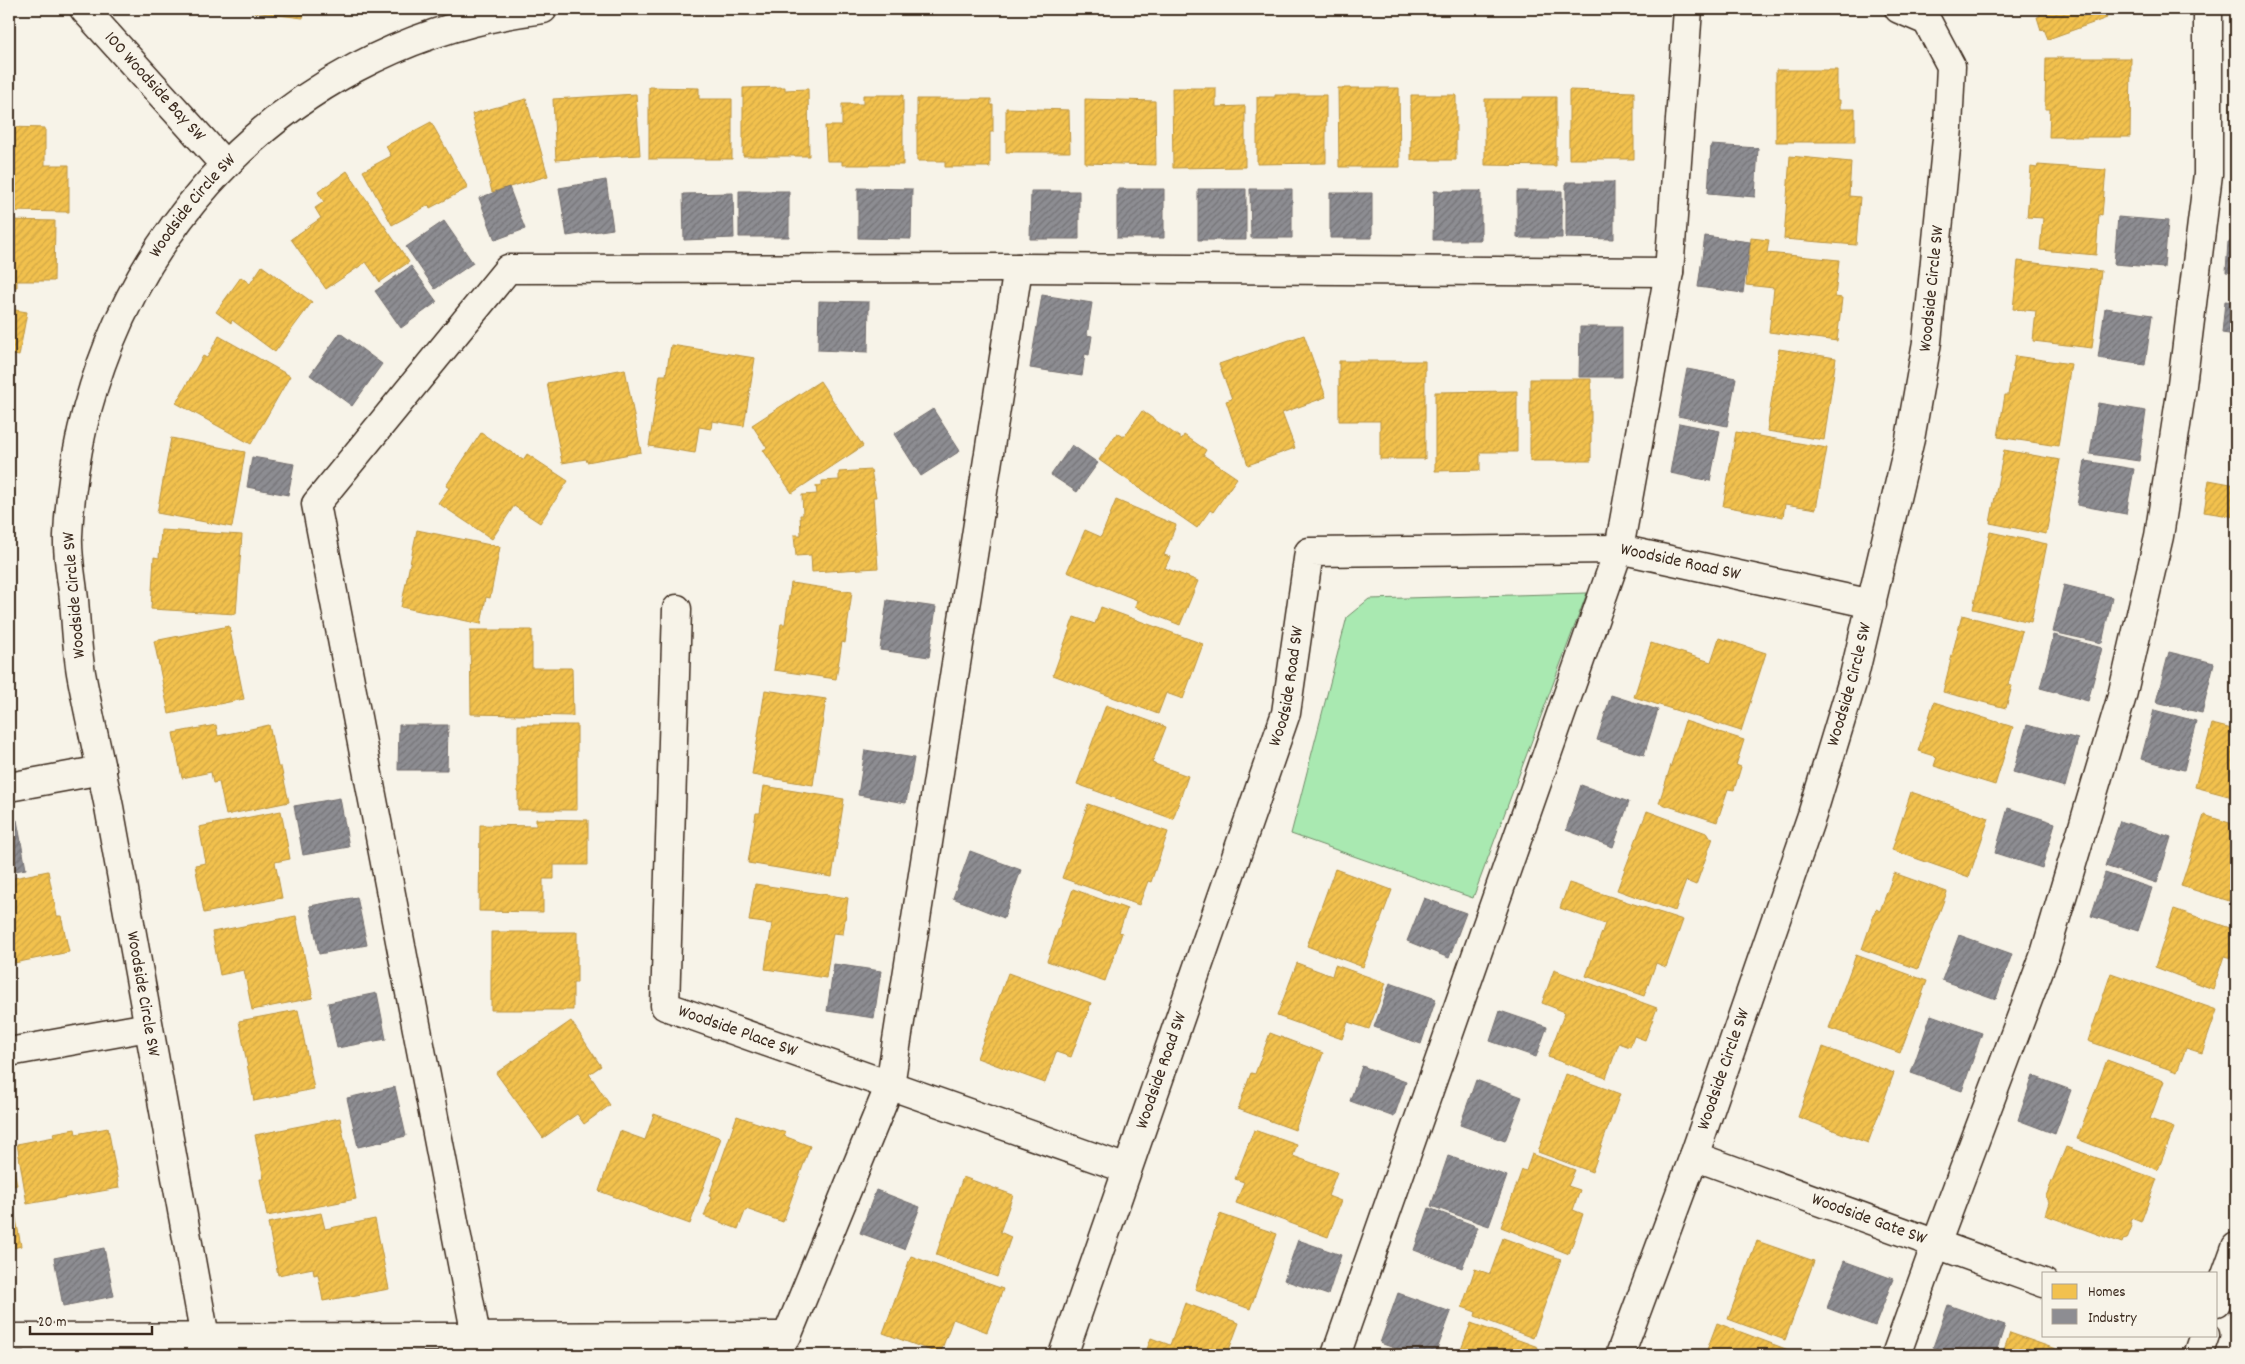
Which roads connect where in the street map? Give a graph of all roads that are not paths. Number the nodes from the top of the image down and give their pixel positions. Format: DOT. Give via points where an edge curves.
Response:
graph roads {
  1 [pos="84,9"];
  2 [pos="543,9"];
  3 [pos="1688,9"];
  4 [pos="1899,9"];
  5 [pos="2208,9"];
  6 [pos="225,165"];
  7 [pos="1018,268"];
  8 [pos="1669,272"];
  9 [pos="1619,549"];
  10 [pos="1872,604"];
  11 [pos="677,609"];
  12 [pos="102,770"];
  13 [pos="9,787"];
  14 [pos="148,1027"];
  15 [pos="9,1052"];
  16 [pos="890,1085"];
  17 [pos="1694,1156"];
  18 [pos="1127,1168"];
  19 [pos="1936,1244"];
  20 [pos="2236,1247"];
  21 [pos="2042,1282"];
  22 [pos="2218,1297"];
  23 [pos="476,1336"];
  24 [pos="9,1338"];
  25 [pos="207,1346"];
  26 [pos="1063,1355"];
  27 [pos="1336,1355"];
  28 [pos="1620,1355"];
  29 [pos="1896,1355"];
  1 -- 6 [label="street, 100 Woodside Bay SW"];
  2 -- 6 [label="street, Woodside Circle SW" via="463,25 410,43 359,66 311,94"];
  3 -- 8 [label="street"];
  4 -- 10 [label="street, Woodside Circle SW" via="1928,22 1951,66 1928,342 1910,439"];
  5 -- 19 [label="street" via="2208,174 2181,393 2159,536 2122,696 2045,954"];
  6 -- 12 [label="street, Woodside Circle SW" via="184,211 132,292 92,388 79,439 68,542 81,669"];
  7 -- 8 [label="street"];
  7 -- 16 [label="street"];
  7 -- 23 [label="street" via="508,269 316,504"];
  8 -- 9 [label="street"];
  9 -- 10 [label="street, Woodside Road SW"];
  9 -- 18 [label="street, Woodside Road SW" via="1309,552 1286,713"];
  9 -- 27 [label="street"];
  10 -- 17 [label="street, Woodside Circle SW" via="1853,680 1812,815"];
  11 -- 16 [label="street, Woodside Place SW" via="665,1006"];
  12 -- 13 [label="street"];
  12 -- 14 [label="street, Woodside Circle SW"];
  14 -- 15 [label="street"];
  14 -- 25 [label="street, Woodside Circle SW"];
  16 -- 18 [label="street, Woodside Place SW"];
  16 -- 23 [label="street" via="787,1336"];
  17 -- 19 [label="street, Woodside Gate SW"];
  17 -- 28 [label="street, Woodside Circle SW"];
  18 -- 26 [label="street, Woodside Road SW"];
  19 -- 21 [label="street, Woodside Gate SW"];
  19 -- 29 [label="street"];
  20 -- 22 [label="street"];
  23 -- 25 [label="street"];
  24 -- 25 [label="street"];
}
